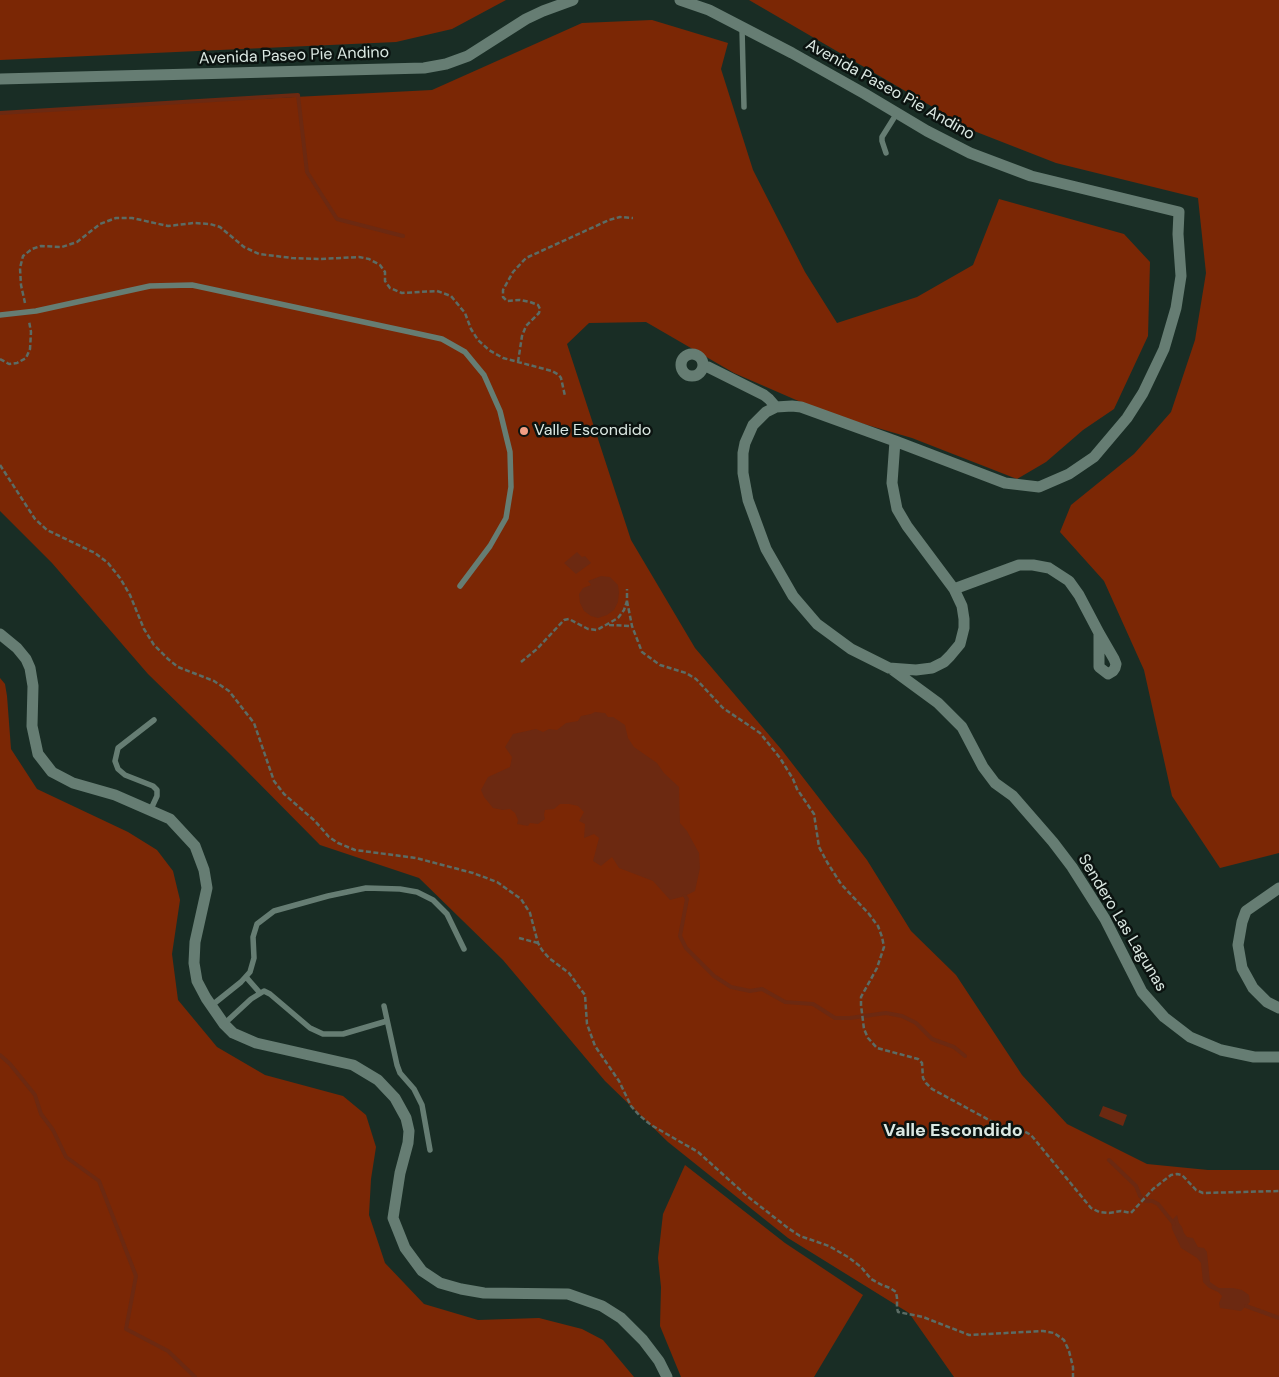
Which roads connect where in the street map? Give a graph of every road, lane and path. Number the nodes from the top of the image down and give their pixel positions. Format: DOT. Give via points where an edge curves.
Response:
graph roads {
  1 [pos="573,0"];
  2 [pos="680,0"];
  3 [pos="742,29"];
  4 [pos="0,79"];
  5 [pos="744,108"];
  6 [pos="897,113"];
  7 [pos="886,153"];
  8 [pos="633,218"];
  9 [pos="27,312"];
  10 [pos="0,315"];
  11 [pos="0,359"];
  12 [pos="518,362"];
  13 [pos="703,366"];
  14 [pos="566,396"];
  15 [pos="776,407"];
  16 [pos="896,441"];
  17 [pos="0,465"];
  18 [pos="460,586"];
  19 [pos="627,589"];
  20 [pos="954,589"];
  21 [pos="627,601"];
  22 [pos="608,625"];
  23 [pos="632,626"];
  24 [pos="1099,633"];
  25 [pos="0,634"];
  26 [pos="521,662"];
  27 [pos="889,668"];
  28 [pos="924,670"];
  29 [pos="917,687"];
  30 [pos="154,720"];
  31 [pos="151,810"];
  32 [pos="1279,888"];
  33 [pos="518,938"];
  34 [pos="538,943"];
  35 [pos="464,949"];
  36 [pos="246,977"];
  37 [pos="260,993"];
  38 [pos="211,1006"];
  39 [pos="384,1006"];
  40 [pos="1279,1008"];
  41 [pos="387,1021"];
  42 [pos="224,1024"];
  43 [pos="1279,1057"];
  44 [pos="430,1150"];
  45 [pos="1279,1191"];
  46 [pos="667,1377"];
  47 [pos="1072,1377"];
  1 -- 4 [label="street, Avenida Paseo Pie Andino" via="526,19 468,56 435,66"];
  2 -- 3 [label="street, Avenida Paseo Pie Andino" via="709,10"];
  3 -- 5 [label="lane"];
  3 -- 6 [label="street, Avenida Paseo Pie Andino"];
  6 -- 7 [label="lane" via="882,137"];
  6 -- 16 [label="street, Avenida Paseo Pie Andino" via="970,153 1031,176 1179,212 1181,276 1164,349 1143,393 1127,418 1094,456 1069,474 1040,487 1005,483"];
  8 -- 12 [label="path" via="609,220 526,258 513,272 503,290 503,297 507,301 530,302 540,309 526,326"];
  9 -- 10 [label="lane"];
  9 -- 11 [label="path" via="31,332 26,358 9,364"];
  9 -- 12 [label="path" via="20,268 23,256 32,249 62,247 77,242 100,224 116,218 168,226 210,224 220,227 244,247 259,254 320,260 369,259 385,272 390,288 402,293 437,291 451,296 465,313 478,340 489,350"];
  9 -- 18 [label="lane" via="150,286 192,285 426,336 466,352 484,376 500,411 510,452 511,487 506,518"];
  12 -- 14 [label="path" via="559,375"];
  13 -- 15 [label="street" via="764,395"];
  15 -- 16 [label="street" via="801,408"];
  15 -- 27 [label="street" via="753,425 743,453 745,487 760,533 784,582 809,616 851,649"];
  16 -- 20 [label="street" via="892,483 897,509"];
  17 -- 34 [label="path" via="35,519 47,530 82,546 108,563 130,595 154,645 168,659 229,690 254,723 274,781 329,837 355,850 416,858 497,882 521,899 530,913"];
  19 -- 21 [label="path"];
  20 -- 24 [label="street" via="1019,565 1050,568 1075,588"];
  20 -- 28 [label="street" via="964,613 960,644 944,662"];
  21 -- 22 [label="path" via="618,618"];
  21 -- 23 [label="path"];
  22 -- 23 [label="path"];
  22 -- 26 [label="path" via="597,630 588,629 569,618 564,620"];
  23 -- 45 [label="path" via="642,652 660,665 696,679 723,708 760,733 780,758 814,814 819,846 827,862 841,884 878,926 882,937 884,948 860,1005 864,1029 877,1048 918,1058 926,1083 932,1088 1000,1126 1030,1135 1091,1208 1099,1212 1131,1213 1153,1190 1177,1174 1204,1193"];
  25 -- 31 [label="street" via="17,648 30,668 32,726 38,754 52,772"];
  27 -- 28 [label="street"];
  27 -- 29 [label="street, Sendero Las Lagunas"];
  28 -- 29 [label="street" via="917,679"];
  29 -- 43 [label="street, Sendero Las Lagunas" via="962,727 995,783 1014,796 1072,867 1105,919 1142,992 1158,1011 1176,1028 1213,1047 1254,1057"];
  30 -- 31 [label="lane" via="118,748 115,761 125,775 157,790"];
  31 -- 38 [label="street" via="170,820 184,833 195,846 204,870 207,888 194,963 197,981"];
  32 -- 40 [label="street" via="1246,911 1238,945 1242,968 1250,984 1267,1002"];
  33 -- 34 [label="path"];
  34 -- 47 [label="path" via="549,958 580,986 585,995 587,1024 595,1046 619,1081 631,1106 651,1126 698,1152 788,1228 842,1253 871,1279 896,1292 898,1312 923,1316 969,1336 1043,1330 1054,1333 1064,1340 1070,1352"];
  35 -- 36 [label="lane" via="447,914 433,900 417,892 366,888 274,911 265,917 257,924 253,936 254,958"];
  36 -- 37 [label="lane"];
  36 -- 38 [label="lane"];
  37 -- 41 [label="lane" via="270,994 310,1028 323,1034 343,1034"];
  37 -- 42 [label="lane"];
  38 -- 42 [label="street"];
  39 -- 41 [label="lane"];
  41 -- 44 [label="lane" via="400,1073 422,1105"];
  42 -- 46 [label="street" via="256,1043 353,1065 378,1080 396,1098 409,1131 393,1218 404,1248 422,1271 440,1283 461,1289 484,1293 568,1294 602,1306 621,1318 643,1340"];
}
